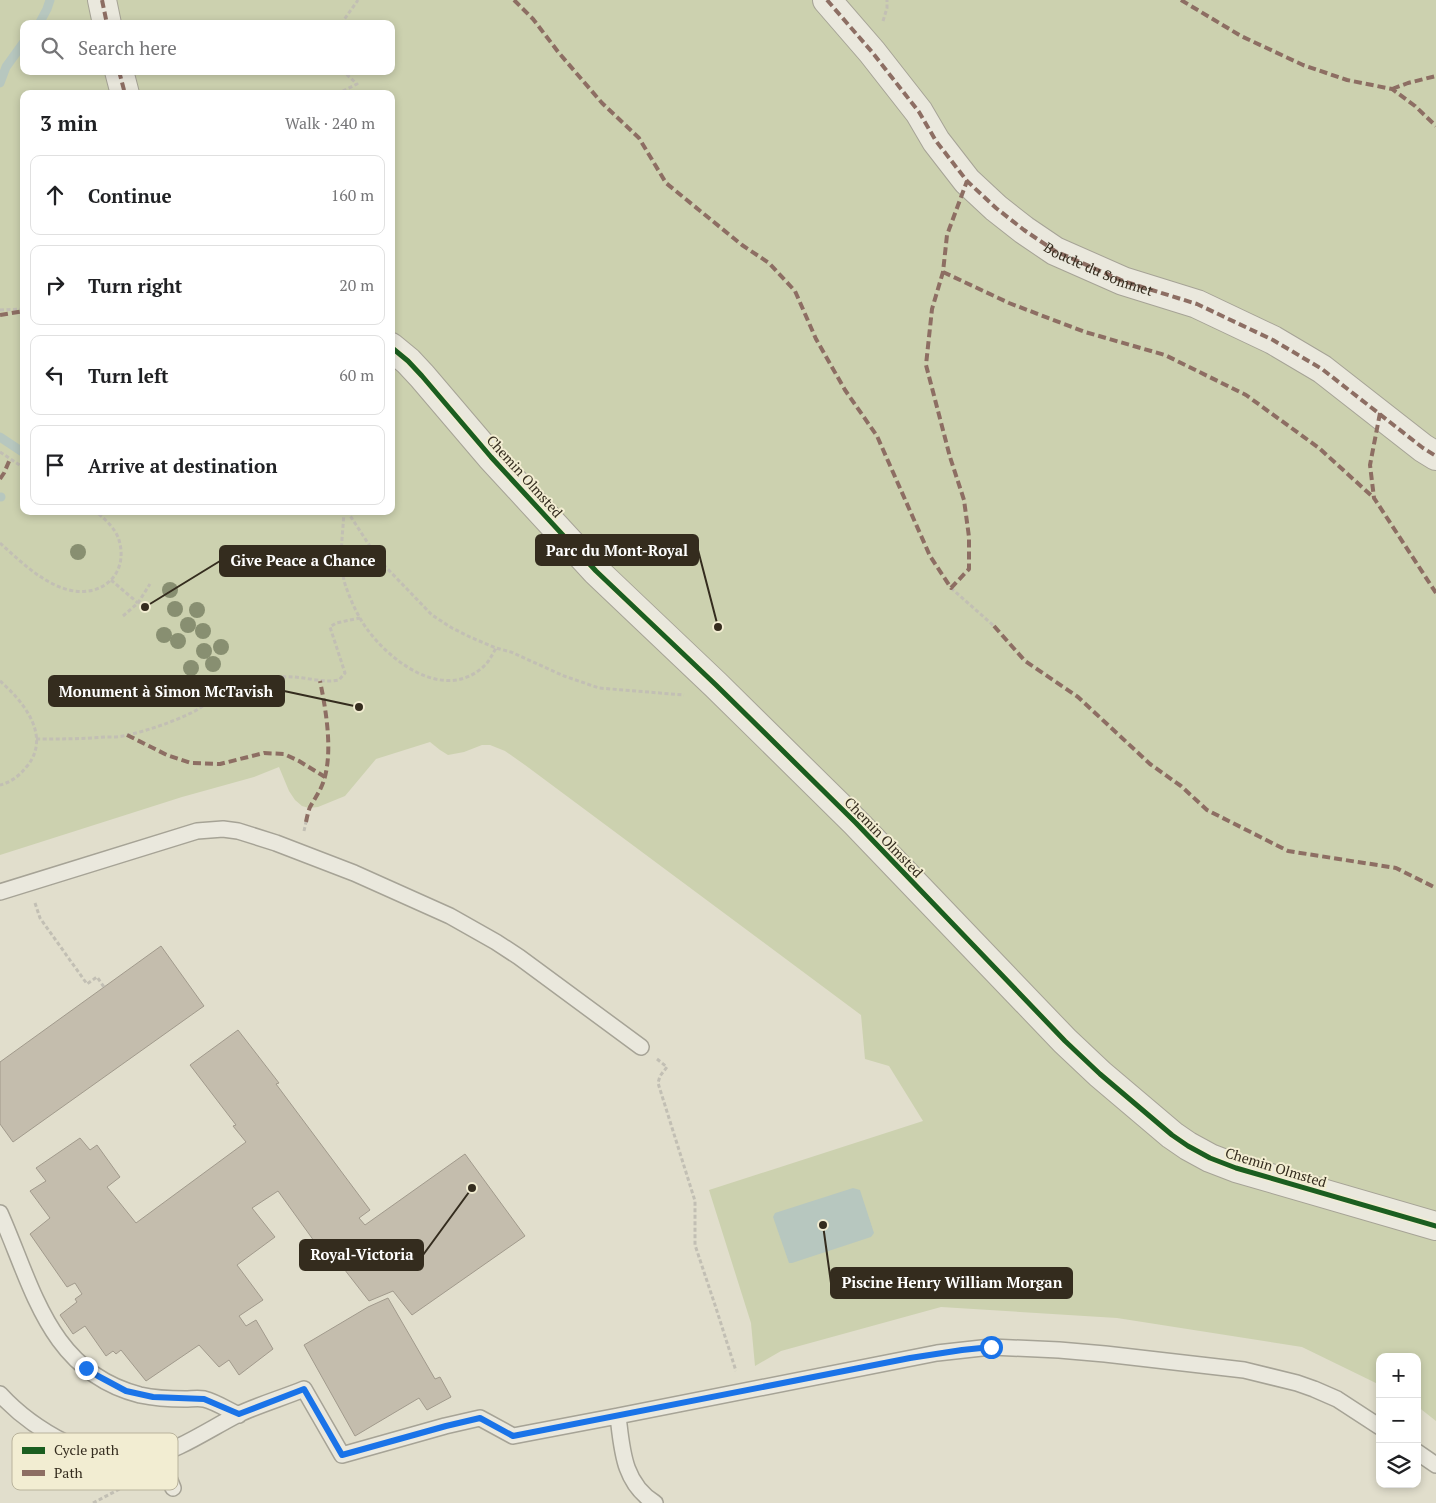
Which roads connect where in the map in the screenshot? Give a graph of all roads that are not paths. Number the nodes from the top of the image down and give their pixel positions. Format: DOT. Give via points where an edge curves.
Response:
graph roads {
  1 [pos="102,0"];
  2 [pos="827,0"];
  3 [pos="106,20"];
  4 [pos="120,75"];
  5 [pos="124,90"];
  6 [pos="395,350"];
  7 [pos="1436,456"];
  8 [pos="0,892"];
  9 [pos="641,1047"];
  10 [pos="0,1213"];
  11 [pos="1436,1226"];
  12 [pos="0,1394"];
  13 [pos="239,1414"];
  14 [pos="618,1416"];
  15 [pos="1376,1424"];
  16 [pos="49,1433"];
  17 [pos="178,1446"];
  18 [pos="1421,1455"];
  19 [pos="1436,1466"];
  20 [pos="655,1503"];
  1 -- 3 [label="street"];
  2 -- 7 [label="street, Boucle du Sommet" via="896,82 967,181 1024,230 1072,259 1123,281 1197,304 1273,340 1322,369"];
  4 -- 5 [label="street"];
  6 -- 11 [label="street, Chemin Olmsted" via="422,376 596,571 856,823 1065,1041 1172,1135 1210,1158 1236,1168"];
  8 -- 9 [label="lane" via="197,831 223,829 246,834 354,874 450,916 519,957"];
  10 -- 13 [label="lane" via="37,1304 59,1342 76,1360 126,1391 153,1397 204,1399"];
  12 -- 16 [label="lane" via="31,1422"];
  13 -- 14 [label="lane" via="304,1389 342,1455 480,1418 513,1436"];
  13 -- 17 [label="lane"];
  14 -- 15 [label="lane" via="937,1353 991,1347 1105,1354 1244,1370 1296,1383 1336,1399"];
  14 -- 20 [label="lane" via="628,1471 642,1492"];
  18 -- 19 [label="lane"];
}
